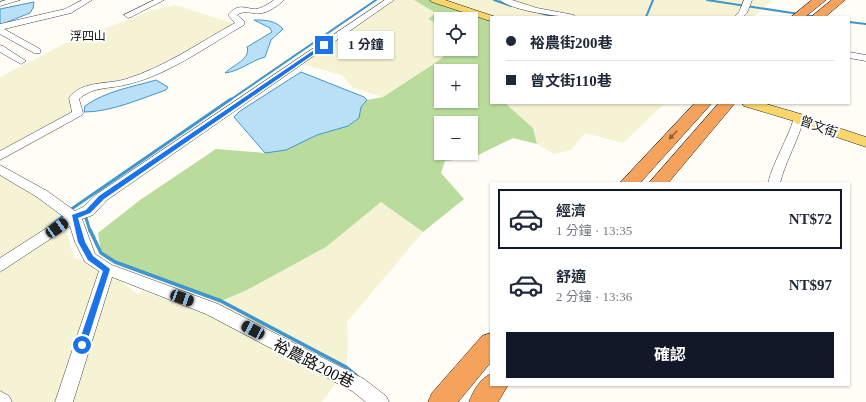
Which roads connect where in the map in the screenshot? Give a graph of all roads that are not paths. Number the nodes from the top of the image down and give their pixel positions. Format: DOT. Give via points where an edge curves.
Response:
graph roads {
  1 [pos="16,0"];
  2 [pos="88,0"];
  3 [pos="160,0"];
  4 [pos="280,0"];
  5 [pos="390,0"];
  6 [pos="435,0"];
  7 [pos="504,0"];
  8 [pos="819,1"];
  9 [pos="835,3"];
  10 [pos="0,4"];
  11 [pos="128,16"];
  12 [pos="566,16"];
  13 [pos="798,16"];
  14 [pos="818,16"];
  15 [pos="490,18"];
  16 [pos="0,29"];
  17 [pos="0,49"];
  18 [pos="37,51"];
  19 [pos="850,55"];
  20 [pos="866,58"];
  21 [pos="21,61"];
  22 [pos="702,105"];
  23 [pos="766,105"];
  24 [pos="723,108"];
  25 [pos="799,118"];
  26 [pos="866,142"];
  27 [pos="0,156"];
  28 [pos="0,169"];
  29 [pos="630,182"];
  30 [pos="659,182"];
  31 [pos="774,182"];
  32 [pos="80,214"];
  33 [pos="0,266"];
  34 [pos="107,269"];
  35 [pos="490,345"];
  36 [pos="0,400"];
  37 [pos="3,402"];
  38 [pos="64,402"];
  39 [pos="380,402"];
  40 [pos="441,402"];
  1 -- 10 [label="street"];
  2 -- 16 [label="street" via="68,11"];
  3 -- 11 [label="street"];
  4 -- 27 [label="street" via="261,11 247,8 235,12 232,15 241,23 155,70 116,85 98,85 77,94 74,98 78,112 75,115"];
  5 -- 32 [label="street"];
  6 -- 15 [label="main road"];
  7 -- 12 [label="street"];
  8 -- 13 [label="highway"];
  9 -- 14 [label="highway"];
  16 -- 18 [label="street"];
  17 -- 21 [label="street"];
  19 -- 20 [label="street"];
  22 -- 29 [label="highway, one-way"];
  23 -- 25 [label="main road, 曾文街"];
  24 -- 30 [label="highway"];
  25 -- 26 [label="main road, 曾文街"];
  25 -- 31 [label="street" via="794,136 778,164"];
  28 -- 32 [label="street"];
  32 -- 33 [label="street"];
  32 -- 34 [label="street, 裕農路200巷" via="82,242 90,258"];
  34 -- 38 [label="street"];
  34 -- 39 [label="street, 裕農路200巷" via="212,309 358,385"];
  35 -- 40 [label="highway"];
  36 -- 37 [label="street"];
}
